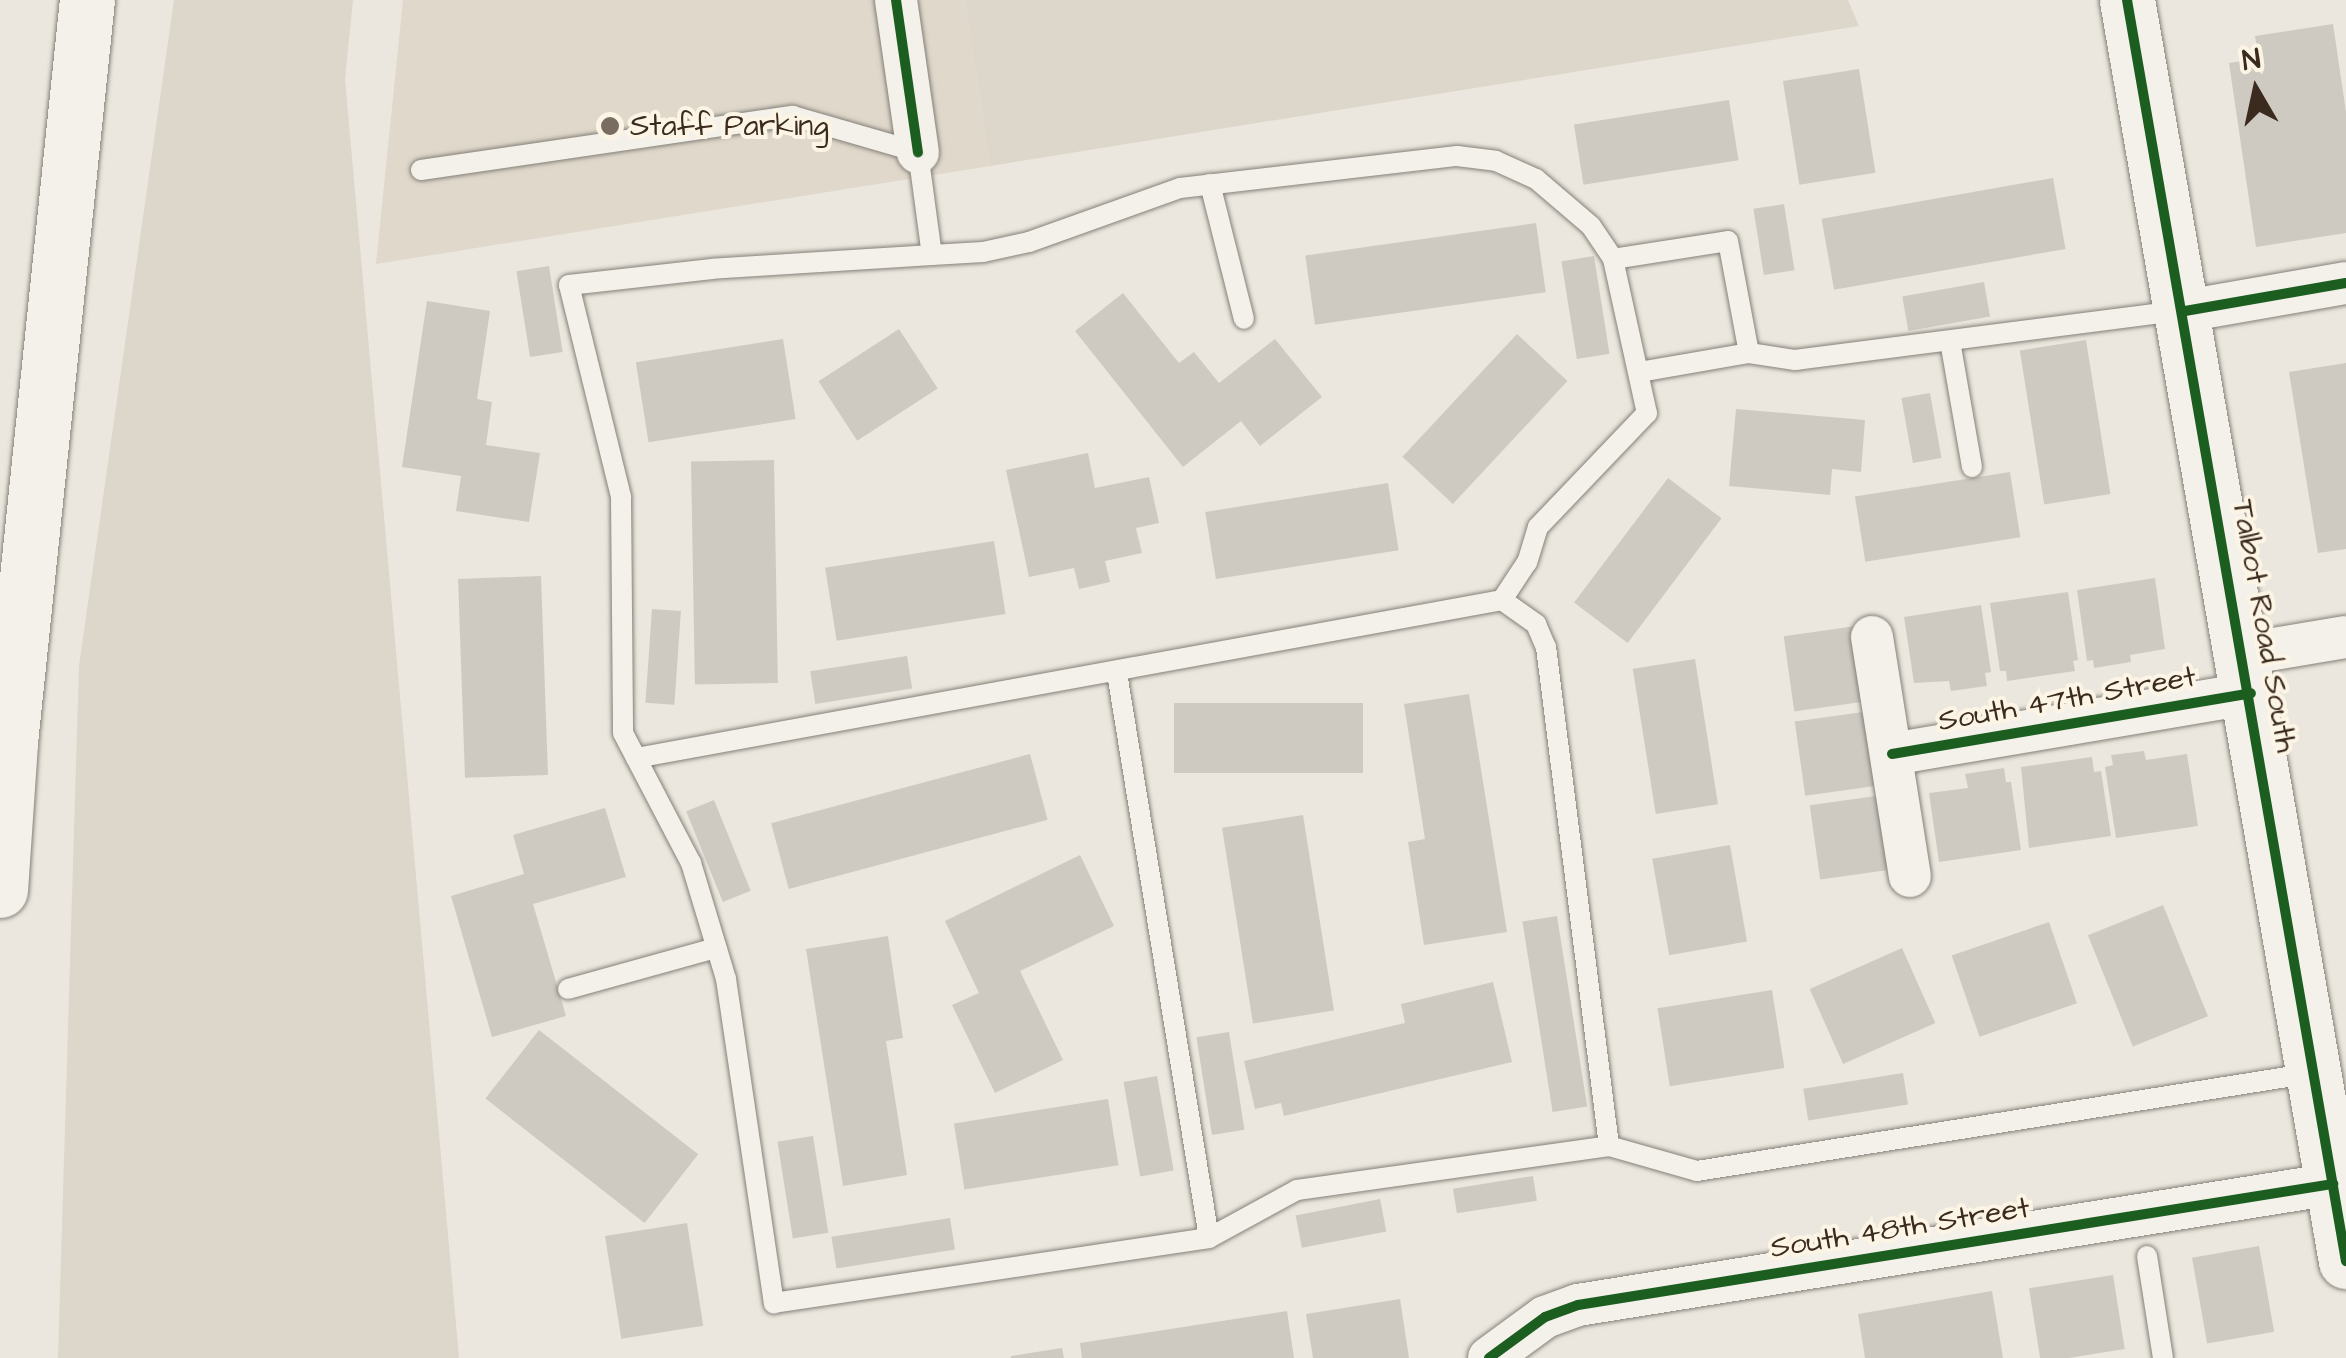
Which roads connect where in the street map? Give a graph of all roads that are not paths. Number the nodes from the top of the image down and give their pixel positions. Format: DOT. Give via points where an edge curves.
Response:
graph roads {
  1 [pos="87,0"];
  2 [pos="896,0"];
  3 [pos="2127,0"];
  4 [pos="918,152"];
  5 [pos="420,170"];
  6 [pos="1210,184"];
  7 [pos="932,255"];
  8 [pos="1613,259"];
  9 [pos="2346,283"];
  10 [pos="2184,311"];
  11 [pos="1244,319"];
  12 [pos="1950,341"];
  13 [pos="1749,353"];
  14 [pos="1639,372"];
  15 [pos="1972,466"];
  16 [pos="1502,600"];
  17 [pos="1872,637"];
  18 [pos="2346,637"];
  19 [pos="1117,673"];
  20 [pos="2247,673"];
  21 [pos="1892,754"];
  22 [pos="636,758"];
  23 [pos="1910,876"];
  24 [pos="0,890"];
  25 [pos="716,948"];
  26 [pos="568,989"];
  27 [pos="2314,1073"];
  28 [pos="1610,1146"];
  29 [pos="2333,1184"];
  30 [pos="1209,1238"];
  31 [pos="2147,1256"];
  32 [pos="2346,1261"];
  33 [pos="1489,1358"];
  34 [pos="2163,1358"];
  1 -- 24 [label="main road"];
  2 -- 4 [label="street"];
  3 -- 10 [label="main road, Talbot Road South"];
  4 -- 5 [label="lane" via="793,116"];
  4 -- 7 [label="lane"];
  6 -- 7 [label="lane" via="1180,188 1029,242"];
  6 -- 8 [label="lane" via="1457,156 1496,161 1536,179 1591,226"];
  6 -- 11 [label="lane"];
  7 -- 22 [label="lane" via="712,268 568,285 621,497 623,733"];
  8 -- 13 [label="lane" via="1728,241"];
  8 -- 14 [label="lane"];
  9 -- 10 [label="street"];
  10 -- 12 [label="lane"];
  10 -- 20 [label="main road, Talbot Road South"];
  12 -- 13 [label="lane" via="1794,360"];
  12 -- 15 [label="lane"];
  13 -- 14 [label="lane"];
  14 -- 16 [label="lane" via="1647,413 1538,527"];
  16 -- 19 [label="lane"];
  16 -- 28 [label="lane" via="1536,624 1546,647"];
  17 -- 21 [label="street"];
  18 -- 20 [label="street, South 47th Street"];
  19 -- 22 [label="lane"];
  19 -- 30 [label="lane"];
  20 -- 21 [label="street, South 47th Street"];
  20 -- 27 [label="main road, Talbot Road South"];
  21 -- 23 [label="street"];
  22 -- 25 [label="lane" via="690,863"];
  25 -- 26 [label="lane"];
  25 -- 30 [label="lane" via="774,1302"];
  27 -- 28 [label="lane" via="1697,1171"];
  27 -- 29 [label="main road, Talbot Road South"];
  28 -- 30 [label="lane" via="1297,1190"];
  29 -- 32 [label="main road, Talbot Road South"];
  29 -- 33 [label="street, South 48th Street" via="1578,1304 1545,1317"];
  31 -- 34 [label="lane"];
}
